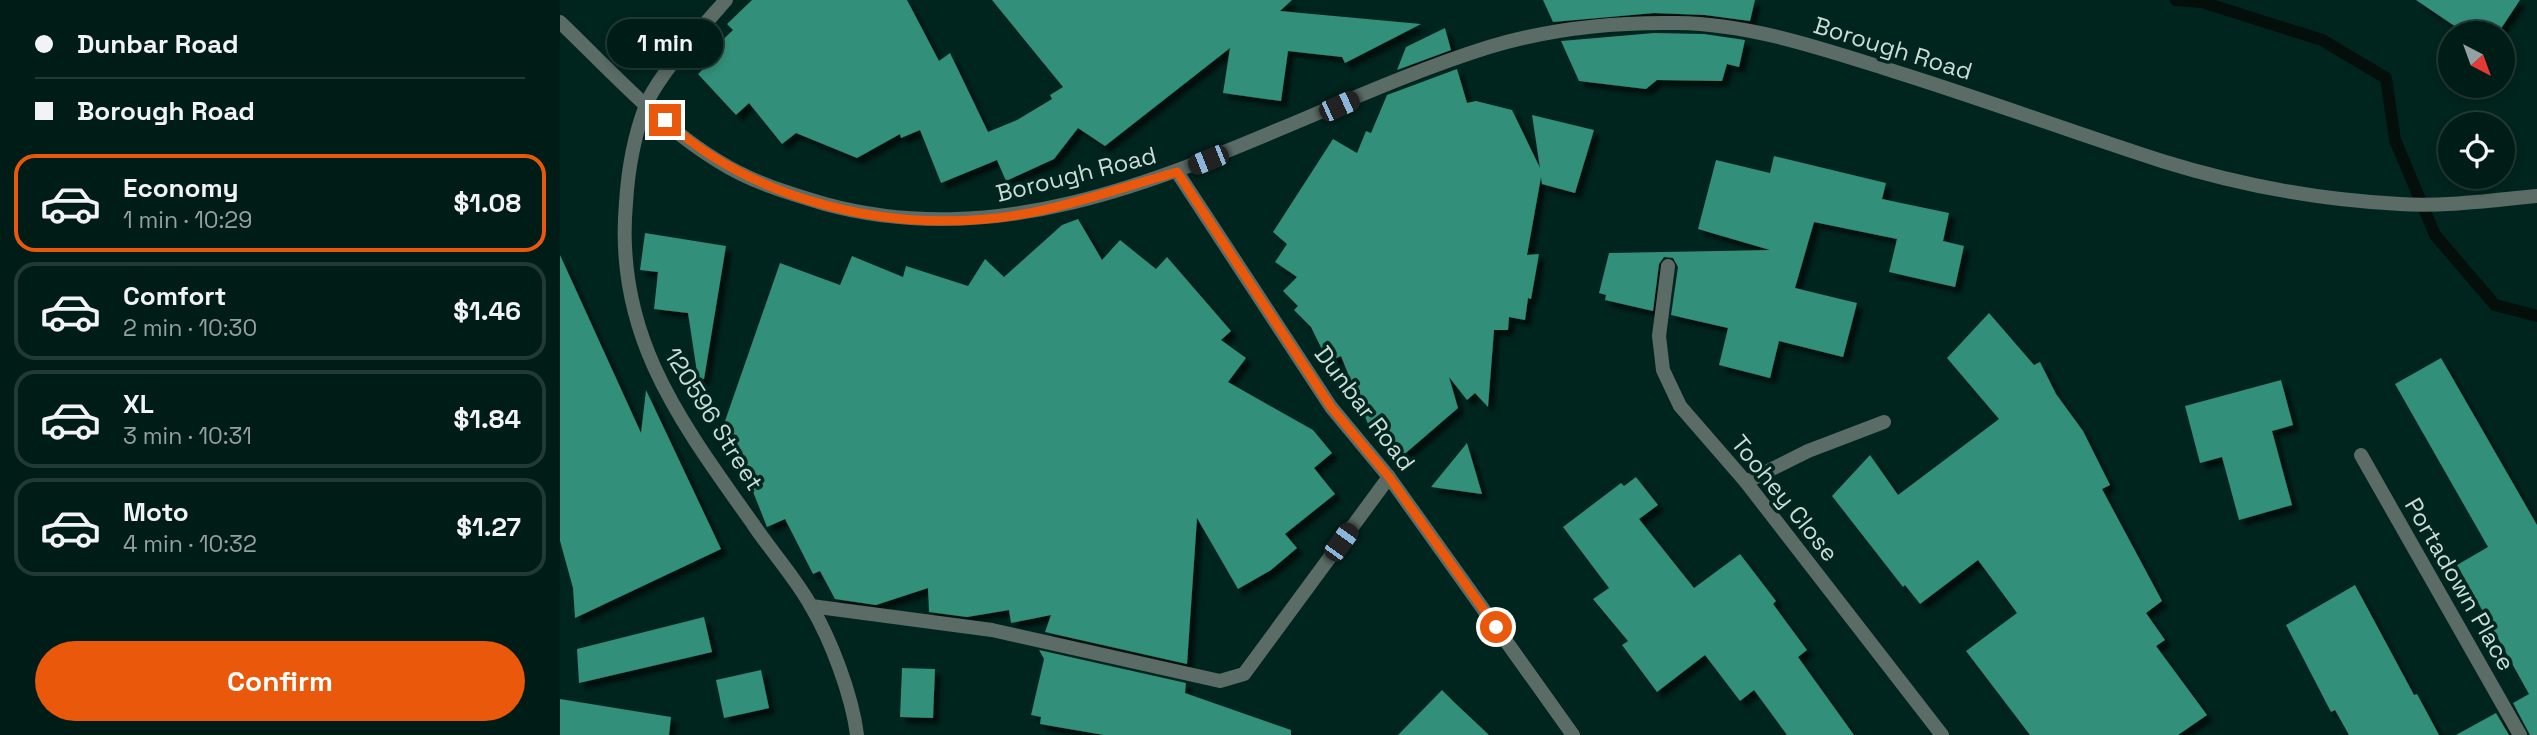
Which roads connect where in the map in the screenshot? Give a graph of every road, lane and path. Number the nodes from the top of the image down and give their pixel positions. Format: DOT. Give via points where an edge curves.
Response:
graph roads {
  1 [pos="726,0"];
  2 [pos="560,22"];
  3 [pos="647,103"];
  4 [pos="1177,172"];
  5 [pos="2537,196"];
  6 [pos="1668,266"];
  7 [pos="1884,422"];
  8 [pos="2361,455"];
  9 [pos="1389,477"];
  10 [pos="1746,482"];
  11 [pos="811,606"];
  12 [pos="857,735"];
  13 [pos="1573,735"];
  14 [pos="1942,735"];
  15 [pos="2520,735"];
  1 -- 3 [label="street, 120596 Street"];
  2 -- 3 [label="street, Borough Road"];
  3 -- 4 [label="street, Borough Road" via="718,162 758,182 854,211 946,221 988,219"];
  3 -- 11 [label="street, 120596 Street" via="629,168 622,238 629,301 642,341 661,386"];
  4 -- 5 [label="street, Borough Road" via="1402,78 1492,46 1552,32 1678,23 1805,43 2168,162 2264,188 2403,205"];
  4 -- 9 [label="street, Dunbar Road" via="1331,407"];
  6 -- 10 [label="street, Toohey Close" via="1659,336 1662,370 1679,406"];
  7 -- 10 [label="street" via="1808,451"];
  8 -- 15 [label="street, Portadown Place"];
  9 -- 11 [label="street" via="1244,674 1220,681 992,630"];
  9 -- 13 [label="street, Dunbar Road"];
  10 -- 14 [label="street, Toohey Close"];
  11 -- 12 [label="street, 120596 Street" via="845,685"];
}
